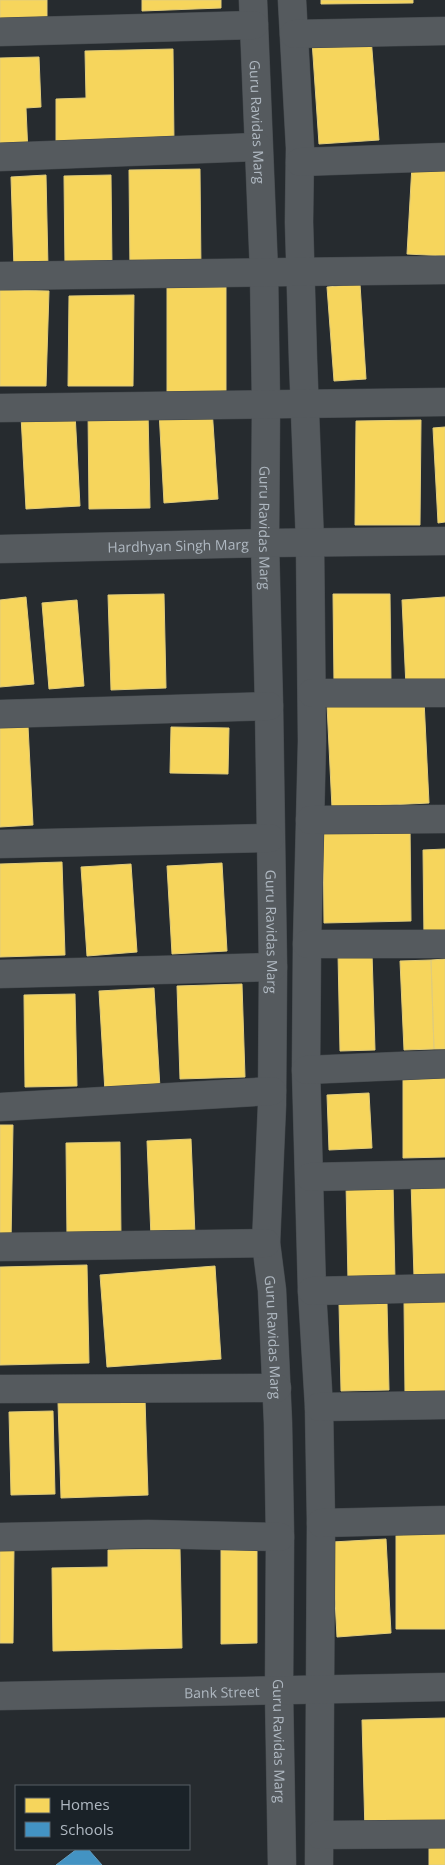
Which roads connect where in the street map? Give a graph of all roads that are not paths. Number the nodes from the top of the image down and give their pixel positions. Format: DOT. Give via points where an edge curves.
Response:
graph roads {
  1 [pos="292,0"];
  2 [pos="254,13"];
  3 [pos="445,31"];
  4 [pos="0,32"];
  5 [pos="294,34"];
  6 [pos="258,147"];
  7 [pos="0,157"];
  8 [pos="445,157"];
  9 [pos="300,162"];
  10 [pos="445,270"];
  11 [pos="264,272"];
  12 [pos="301,272"];
  13 [pos="0,276"];
  14 [pos="445,402"];
  15 [pos="266,404"];
  16 [pos="305,405"];
  17 [pos="0,408"];
  18 [pos="445,541"];
  19 [pos="265,543"];
  20 [pos="310,543"];
  21 [pos="0,549"];
  22 [pos="312,693"];
  23 [pos="445,693"];
  24 [pos="270,706"];
  25 [pos="0,714"];
  26 [pos="445,819"];
  27 [pos="310,820"];
  28 [pos="270,838"];
  29 [pos="0,844"];
  30 [pos="307,944"];
  31 [pos="445,944"];
  32 [pos="273,967"];
  33 [pos="0,974"];
  34 [pos="445,1064"];
  35 [pos="306,1070"];
  36 [pos="272,1091"];
  37 [pos="0,1107"];
  38 [pos="445,1174"];
  39 [pos="310,1177"];
  40 [pos="266,1243"];
  41 [pos="0,1247"];
  42 [pos="445,1288"];
  43 [pos="312,1291"];
  44 [pos="277,1388"];
  45 [pos="0,1389"];
  46 [pos="445,1405"];
  47 [pos="319,1407"];
  48 [pos="445,1520"];
  49 [pos="321,1523"];
  50 [pos="0,1537"];
  51 [pos="280,1537"];
  52 [pos="445,1687"];
  53 [pos="320,1691"];
  54 [pos="279,1692"];
  55 [pos="0,1696"];
  56 [pos="445,1834"];
  57 [pos="320,1835"];
  58 [pos="282,1865"];
  59 [pos="319,1865"];
  1 -- 5 [label="street"];
  2 -- 4 [label="street"];
  2 -- 6 [label="street, Guru Ravidas Marg"];
  3 -- 5 [label="street"];
  5 -- 9 [label="street"];
  6 -- 7 [label="street"];
  6 -- 11 [label="street, Guru Ravidas Marg"];
  8 -- 9 [label="street"];
  9 -- 12 [label="street"];
  10 -- 12 [label="street"];
  11 -- 12 [label="street"];
  11 -- 13 [label="street"];
  11 -- 15 [label="street, Guru Ravidas Marg"];
  12 -- 16 [label="street"];
  14 -- 16 [label="street"];
  15 -- 16 [label="street"];
  15 -- 17 [label="street"];
  15 -- 19 [label="street, Guru Ravidas Marg"];
  16 -- 20 [label="street"];
  18 -- 20 [label="street, Hardhyan Singh Marg"];
  19 -- 20 [label="street, Hardhyan Singh Marg"];
  19 -- 21 [label="street, Hardhyan Singh Marg"];
  19 -- 24 [label="street, Guru Ravidas Marg"];
  20 -- 22 [label="street"];
  22 -- 23 [label="street"];
  22 -- 27 [label="street"];
  24 -- 25 [label="street"];
  24 -- 28 [label="street, Guru Ravidas Marg"];
  26 -- 27 [label="street"];
  27 -- 30 [label="street"];
  28 -- 29 [label="street"];
  28 -- 32 [label="street, Guru Ravidas Marg"];
  30 -- 31 [label="street"];
  30 -- 35 [label="street"];
  32 -- 33 [label="street"];
  32 -- 36 [label="street, Guru Ravidas Marg"];
  34 -- 35 [label="street"];
  35 -- 39 [label="street"];
  36 -- 37 [label="street"];
  36 -- 40 [label="street, Guru Ravidas Marg"];
  38 -- 39 [label="street"];
  39 -- 43 [label="street"];
  40 -- 41 [label="street"];
  40 -- 44 [label="street, Guru Ravidas Marg"];
  42 -- 43 [label="street"];
  43 -- 47 [label="street"];
  44 -- 45 [label="street"];
  44 -- 51 [label="street, Guru Ravidas Marg"];
  46 -- 47 [label="street"];
  47 -- 49 [label="street"];
  48 -- 49 [label="street"];
  49 -- 53 [label="street"];
  50 -- 51 [label="street" via="148,1534"];
  51 -- 54 [label="street, Guru Ravidas Marg"];
  52 -- 53 [label="street, Bank Street"];
  53 -- 54 [label="street, Bank Street"];
  53 -- 57 [label="street"];
  54 -- 55 [label="street, Bank Street"];
  54 -- 58 [label="street, Guru Ravidas Marg"];
  56 -- 57 [label="street"];
  57 -- 59 [label="street"];
}
